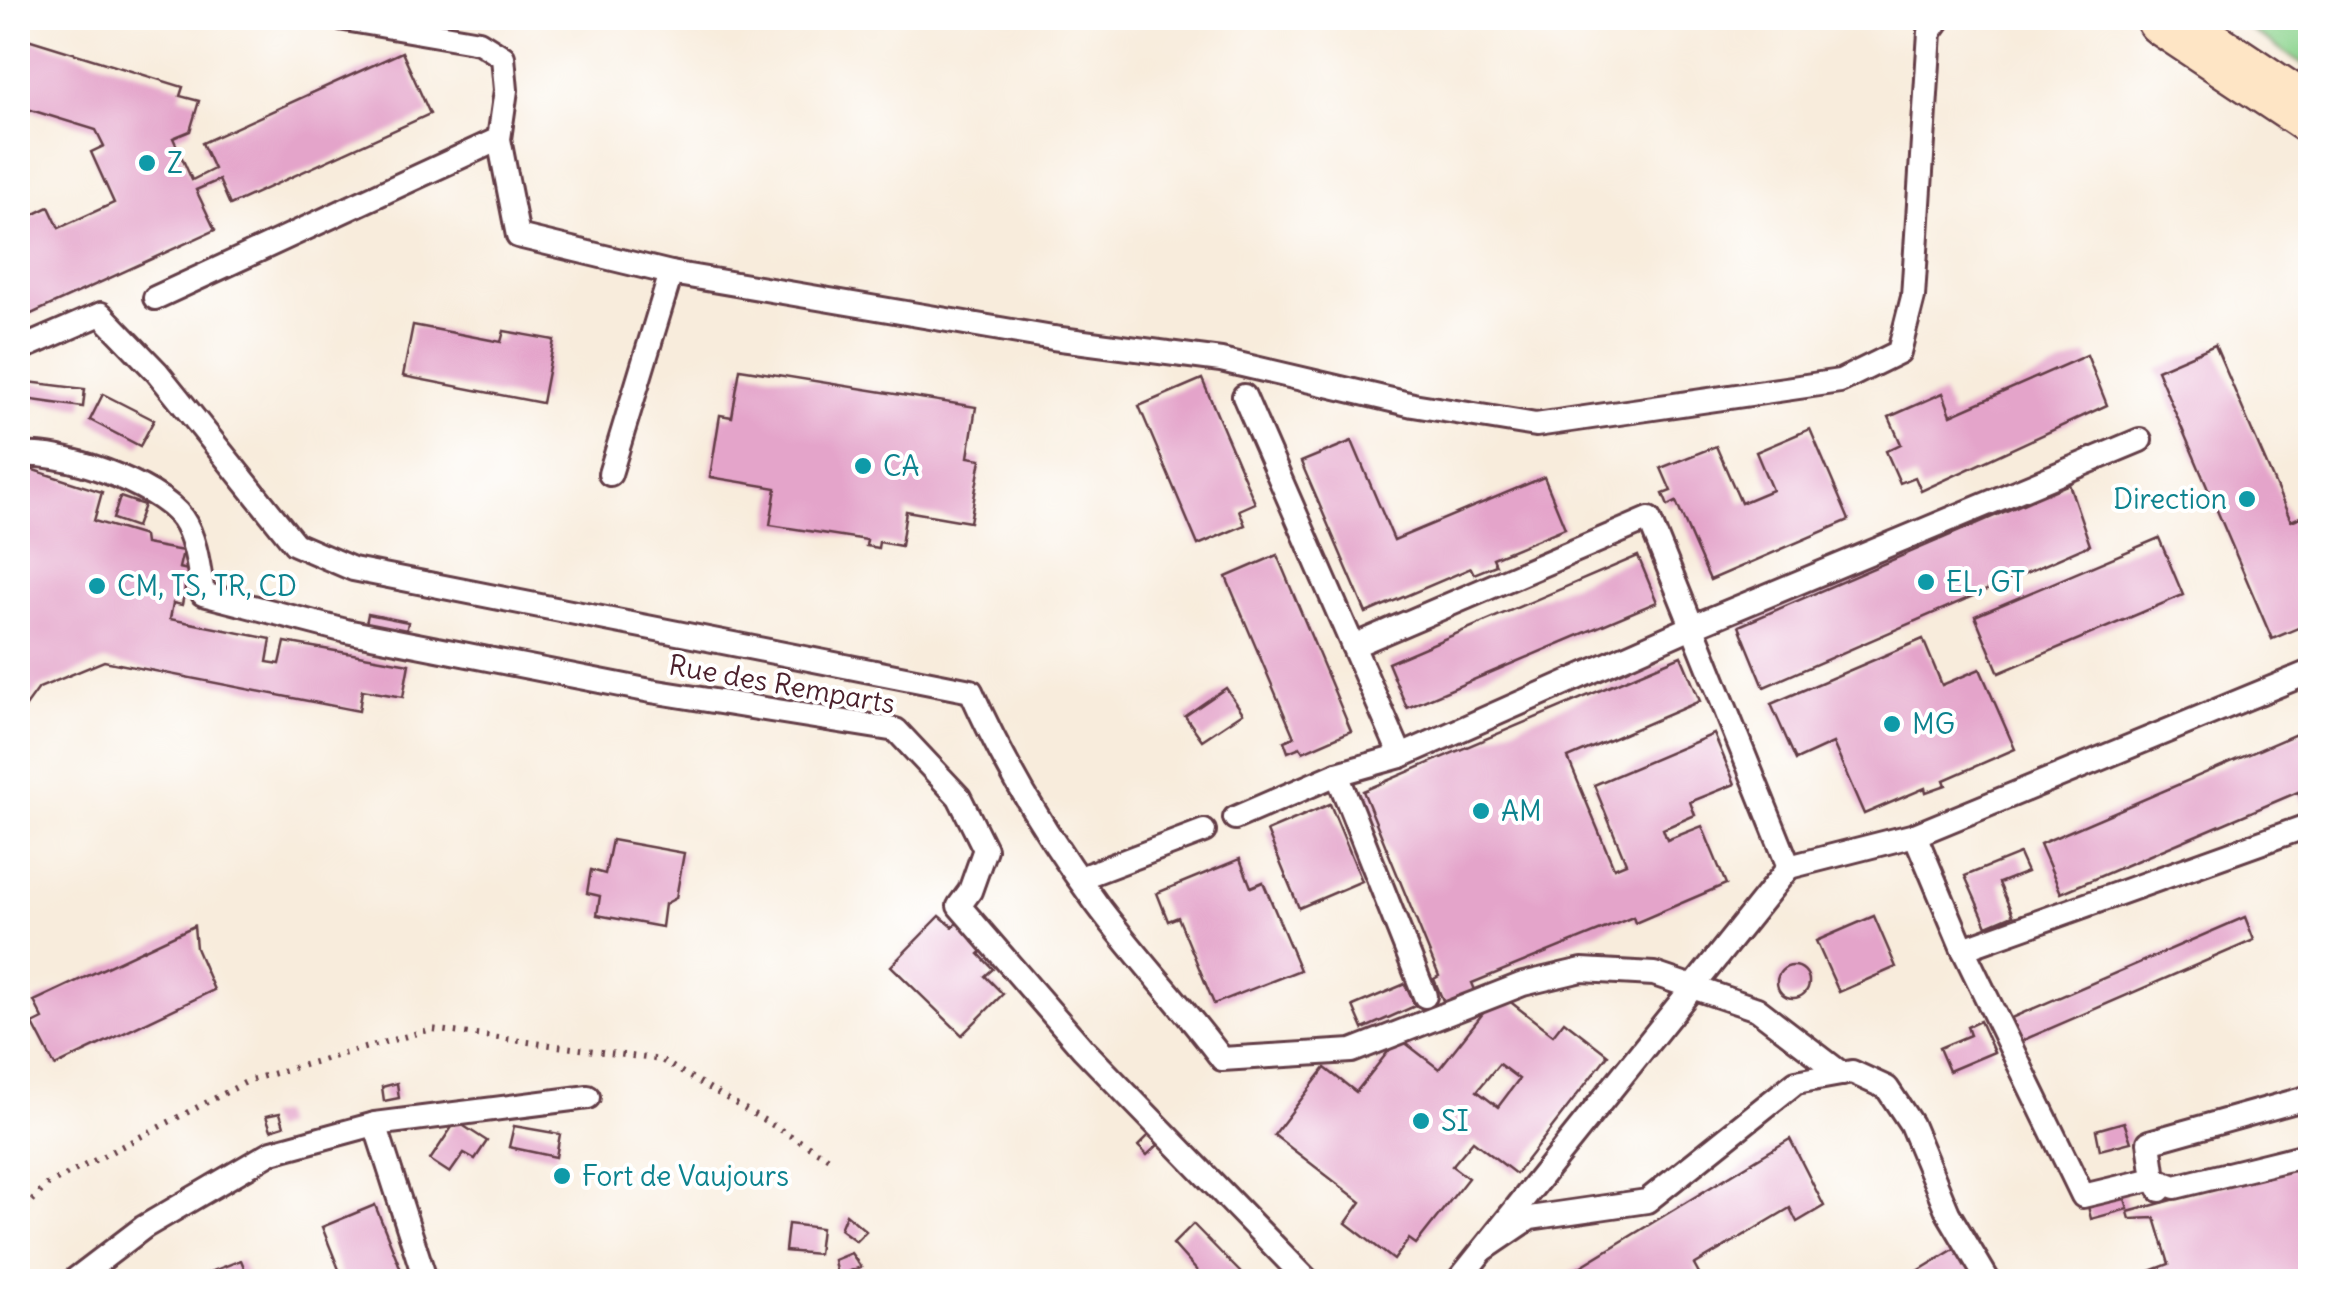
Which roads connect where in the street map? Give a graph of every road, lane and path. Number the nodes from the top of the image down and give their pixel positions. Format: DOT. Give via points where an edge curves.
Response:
graph roads {
  1 [pos="339,18"];
  2 [pos="1940,18"];
  3 [pos="2164,18"];
  4 [pos="2310,115"];
  5 [pos="499,139"];
  6 [pos="671,273"];
  7 [pos="155,298"];
  8 [pos="18,350"];
  9 [pos="1244,396"];
  10 [pos="2140,440"];
  11 [pos="18,456"];
  12 [pos="610,474"];
  13 [pos="1694,626"];
  14 [pos="1354,646"];
  15 [pos="2310,672"];
  16 [pos="1400,756"];
  17 [pos="1337,774"];
  18 [pos="1234,818"];
  19 [pos="2310,825"];
  20 [pos="1204,831"];
  21 [pos="1915,835"];
  22 [pos="1789,867"];
  23 [pos="1080,878"];
  24 [pos="1964,949"];
  25 [pos="1696,988"];
  26 [pos="1425,996"];
  27 [pos="1842,1074"];
  28 [pos="588,1097"];
  29 [pos="2310,1097"];
  30 [pos="375,1124"];
  31 [pos="2310,1154"];
  32 [pos="2158,1187"];
  33 [pos="1483,1250"];
  34 [pos="72,1282"];
  35 [pos="426,1282"];
  36 [pos="1310,1282"];
  37 [pos="1458,1282"];
  38 [pos="1989,1282"];
  1 -- 5 [label="lane" via="479,42 503,57"];
  2 -- 6 [label="lane" via="1930,32 1913,297 1899,352 1840,381 1536,426 1413,406 1221,360"];
  3 -- 4 [label="street"];
  5 -- 6 [label="lane" via="518,236"];
  5 -- 7 [label="lane"];
  6 -- 12 [label="lane"];
  8 -- 23 [label="lane" via="101,314 157,372 295,544 353,570 971,691"];
  9 -- 14 [label="lane"];
  10 -- 13 [label="lane"];
  11 -- 36 [label="lane, Rue des Remparts" via="84,464 146,488 182,517 203,594 346,631 896,730 959,797 985,849 959,906 1083,1048"];
  13 -- 14 [label="lane" via="1649,520"];
  13 -- 16 [label="lane"];
  13 -- 22 [label="lane"];
  14 -- 16 [label="lane"];
  15 -- 21 [label="lane"];
  16 -- 17 [label="lane"];
  17 -- 18 [label="lane"];
  17 -- 26 [label="lane"];
  19 -- 24 [label="lane"];
  20 -- 23 [label="lane"];
  21 -- 22 [label="lane"];
  21 -- 24 [label="lane"];
  22 -- 25 [label="lane"];
  23 -- 25 [label="lane" via="1222,1059 1352,1052 1523,984 1582,970 1654,974"];
  24 -- 32 [label="lane" via="2083,1196"];
  25 -- 27 [label="lane" via="1757,1009"];
  25 -- 33 [label="lane"];
  27 -- 33 [label="lane" via="1796,1082 1647,1201 1530,1218"];
  27 -- 38 [label="lane" via="1887,1088"];
  28 -- 30 [label="lane"];
  29 -- 32 [label="lane" via="2150,1142"];
  30 -- 34 [label="lane" via="272,1152 144,1226"];
  30 -- 35 [label="lane"];
  31 -- 32 [label="lane"];
  33 -- 37 [label="lane"];
}
